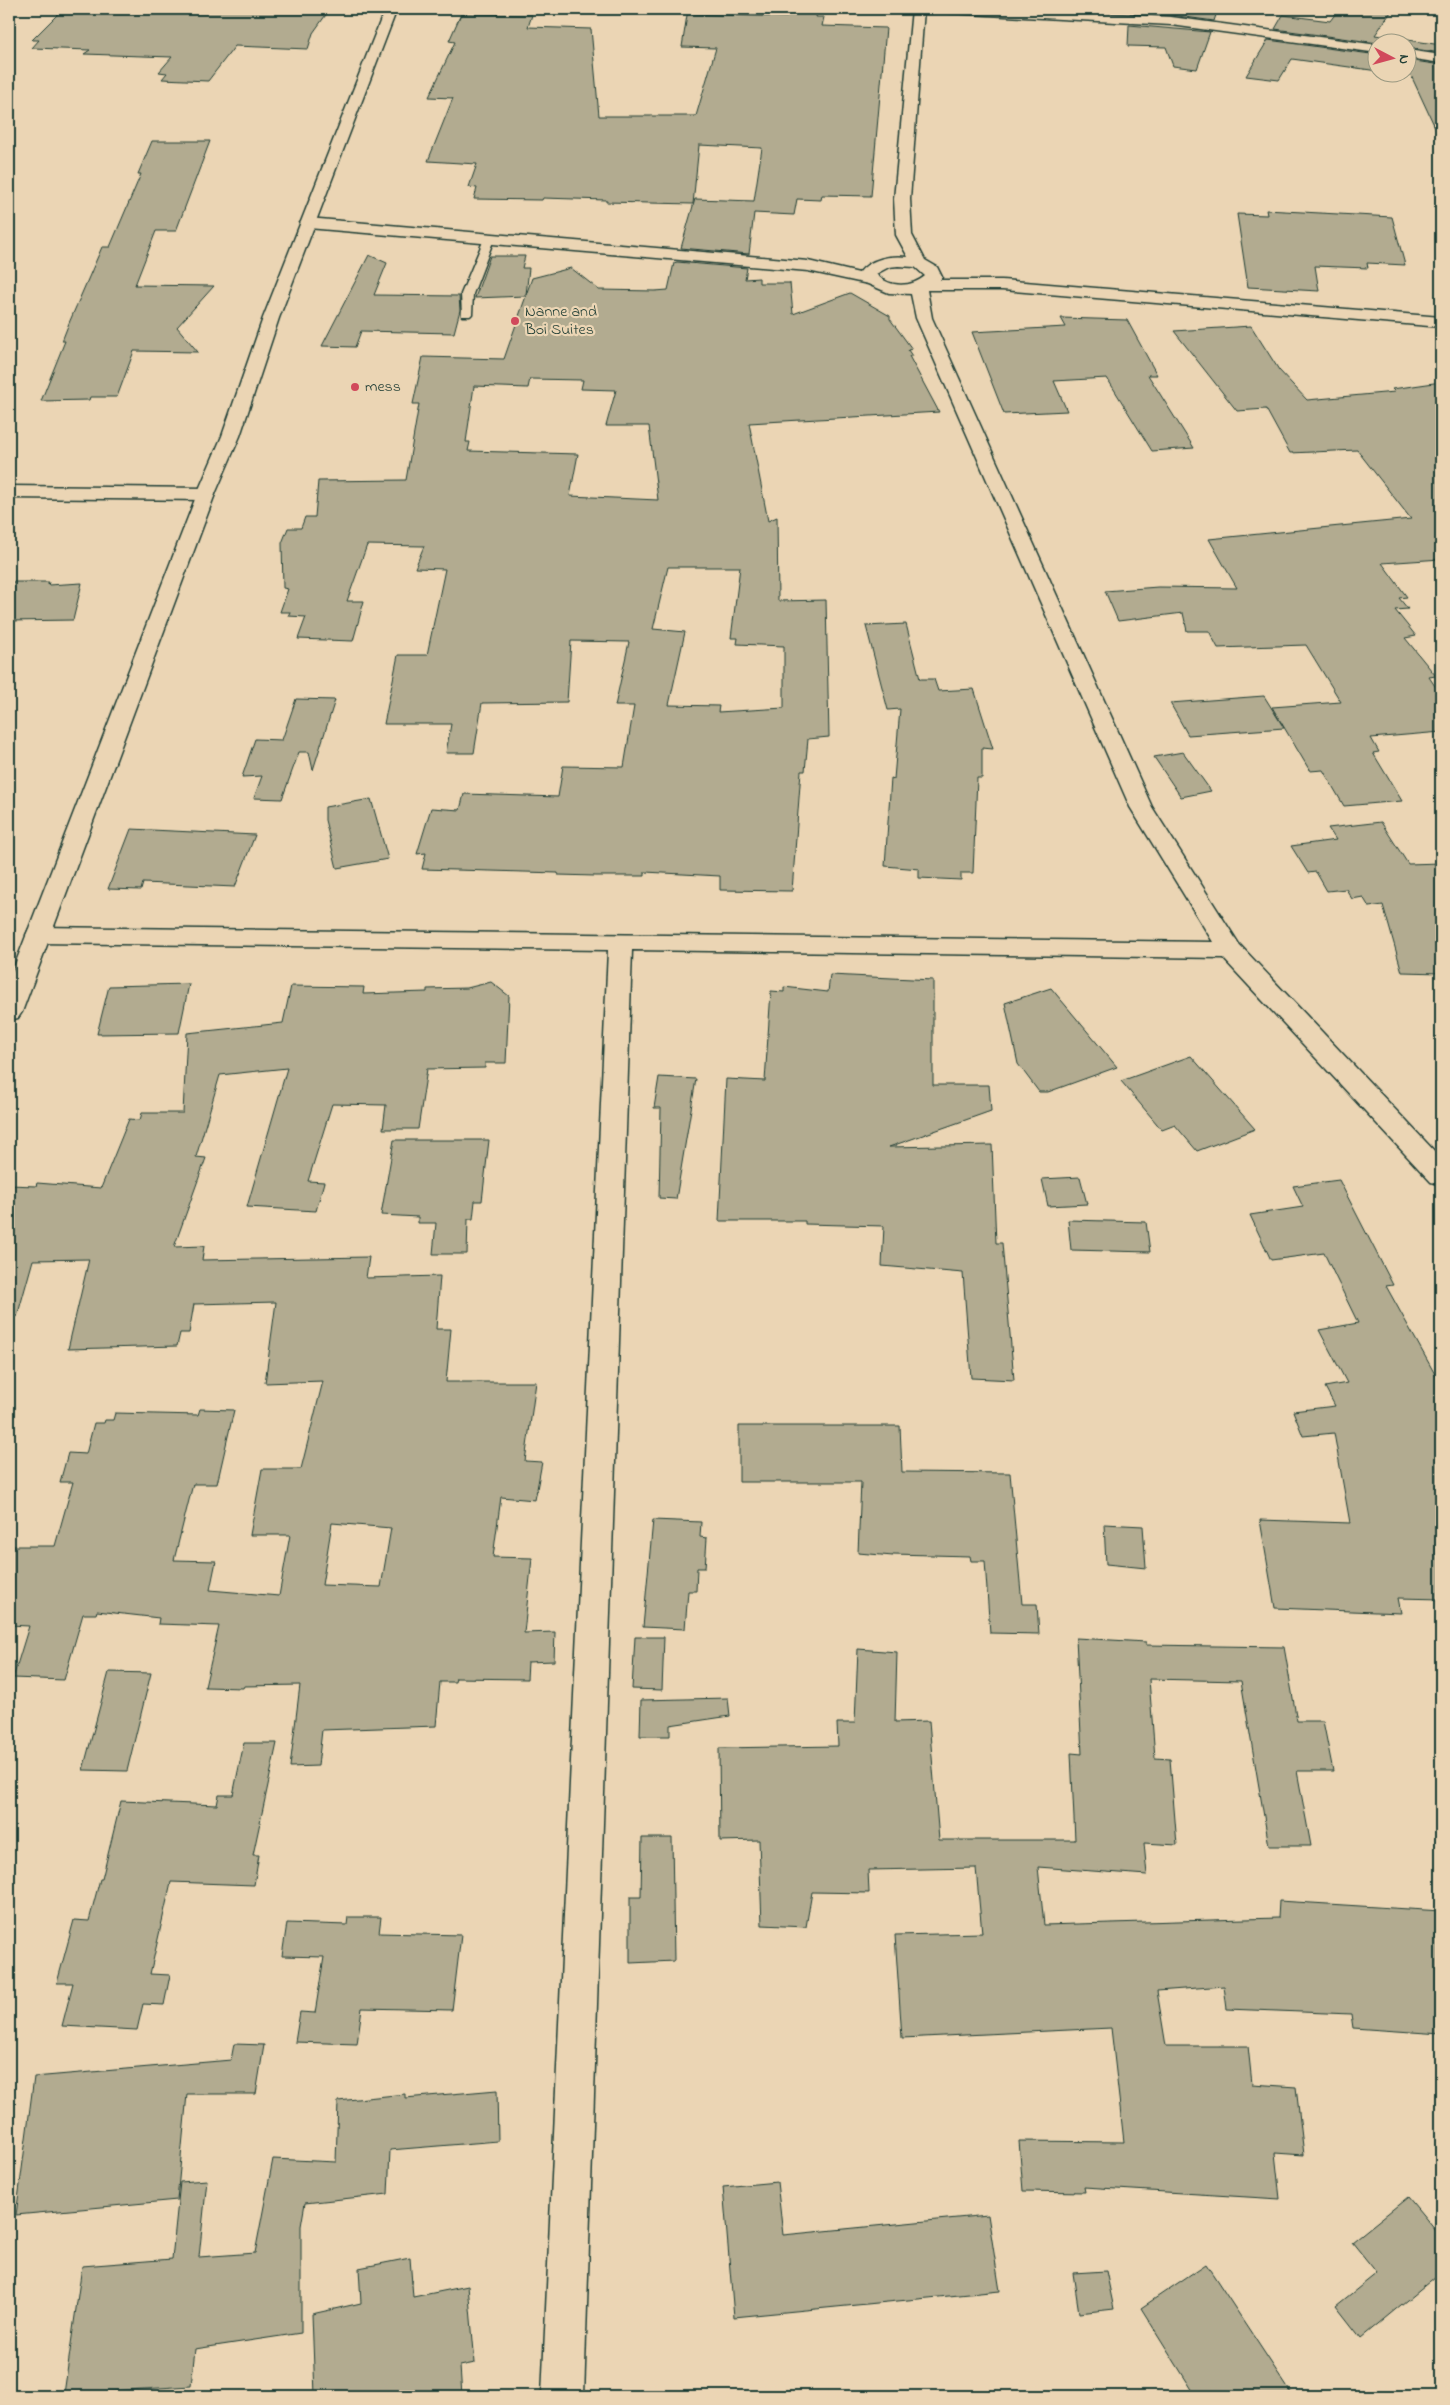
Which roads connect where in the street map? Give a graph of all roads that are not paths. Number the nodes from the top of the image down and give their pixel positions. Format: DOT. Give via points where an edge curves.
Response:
graph roads {
  1 [pos="391,9"];
  2 [pos="918,9"];
  3 [pos="950,9"];
  4 [pos="1368,48"];
  5 [pos="1418,56"];
  6 [pos="1441,59"];
  7 [pos="308,223"];
  8 [pos="904,235"];
  9 [pos="489,238"];
  10 [pos="884,263"];
  11 [pos="808,266"];
  12 [pos="924,276"];
  13 [pos="871,280"];
  14 [pos="890,289"];
  15 [pos="466,314"];
  16 [pos="924,318"];
  17 [pos="1441,322"];
  18 [pos="9,492"];
  19 [pos="206,494"];
  20 [pos="38,935"];
  21 [pos="620,944"];
  22 [pos="1230,950"];
  23 [pos="9,1012"];
  24 [pos="1441,1175"];
  25 [pos="564,2396"];
  1 -- 7 [label="street"];
  2 -- 8 [label="street" via="902,199"];
  3 -- 4 [label="street" via="1170,22"];
  5 -- 6 [label="street"];
  7 -- 9 [label="street"];
  7 -- 19 [label="street" via="231,436"];
  8 -- 10 [label="street"];
  8 -- 12 [label="street"];
  9 -- 11 [label="street"];
  9 -- 15 [label="lane" via="467,294"];
  10 -- 11 [label="street"];
  10 -- 12 [label="street" via="902,260"];
  10 -- 13 [label="street" via="867,273"];
  11 -- 13 [label="street"];
  12 -- 14 [label="street"];
  12 -- 16 [label="street"];
  12 -- 17 [label="street"];
  13 -- 14 [label="street"];
  14 -- 16 [label="street"];
  16 -- 22 [label="street" via="1141,807"];
  18 -- 19 [label="street"];
  19 -- 20 [label="street"];
  20 -- 21 [label="street"];
  20 -- 23 [label="street"];
  21 -- 22 [label="street"];
  21 -- 25 [label="street"];
  22 -- 24 [label="street"];
}
